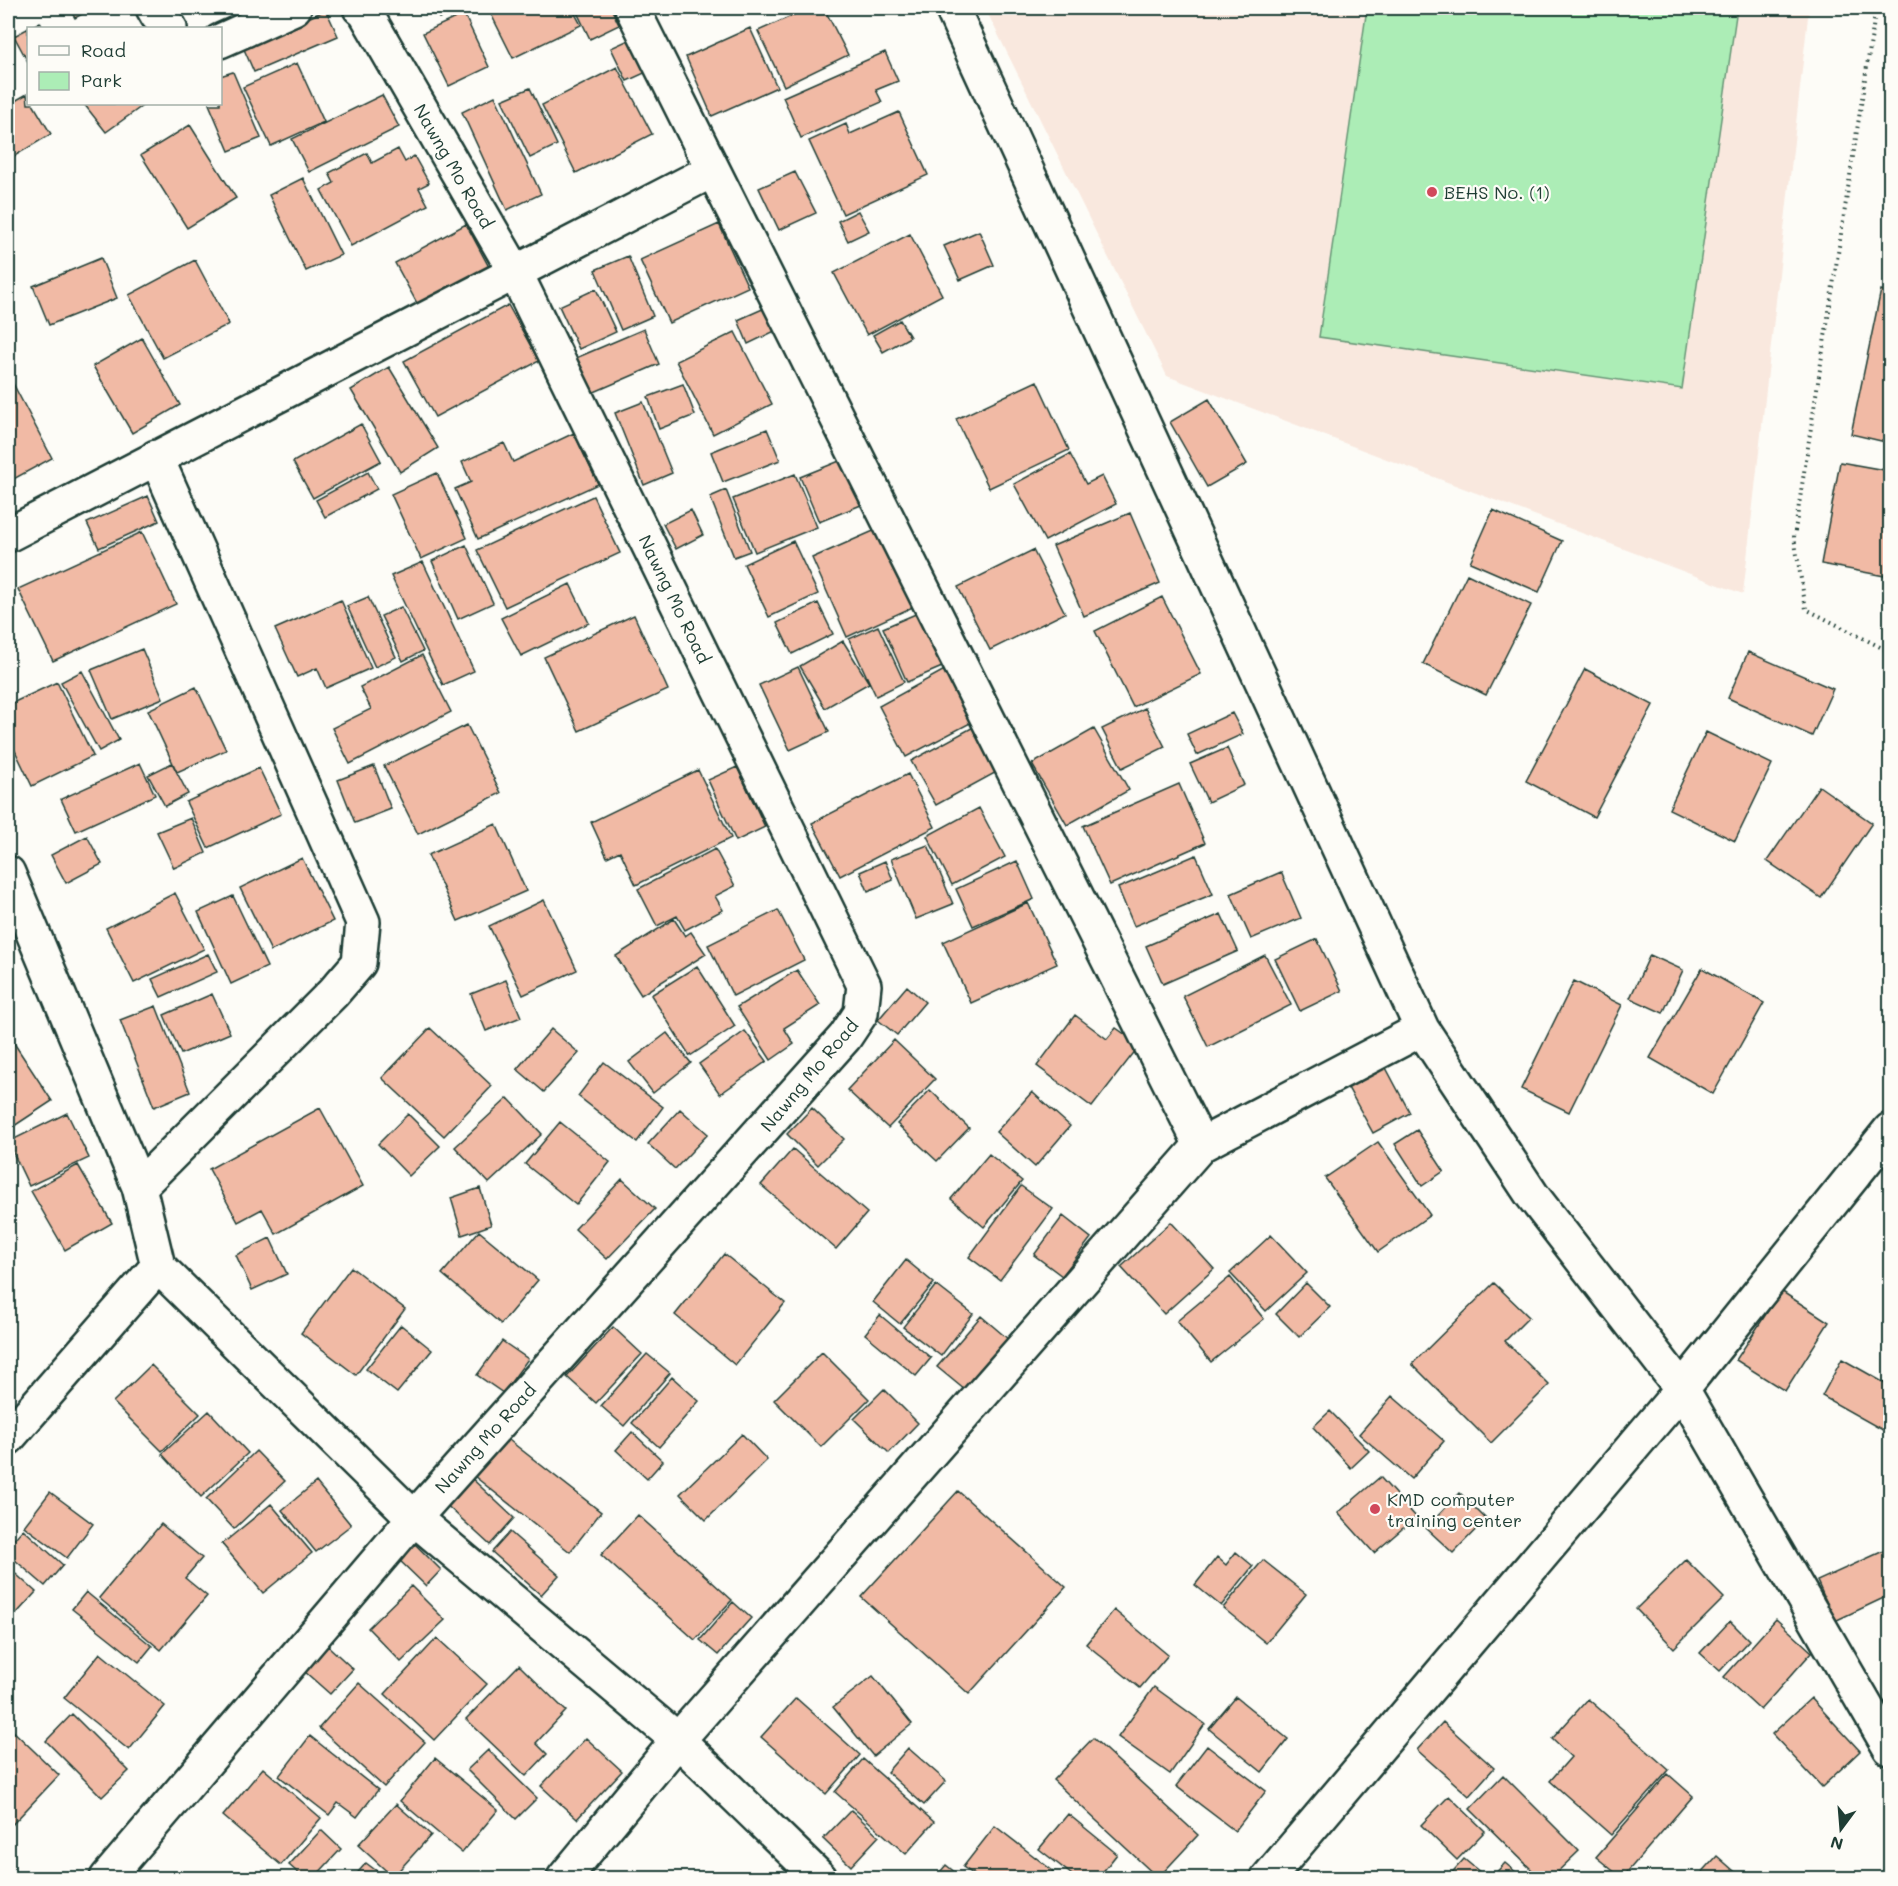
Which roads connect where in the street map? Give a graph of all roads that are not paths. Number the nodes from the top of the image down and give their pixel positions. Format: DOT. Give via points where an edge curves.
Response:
graph roads {
  1 [pos="153,8"];
  2 [pos="294,8"];
  3 [pos="360,8"];
  4 [pos="632,8"];
  5 [pos="952,8"];
  6 [pos="169,27"];
  7 [pos="222,39"];
  8 [pos="713,170"];
  9 [pos="514,270"];
  10 [pos="156,457"];
  11 [pos="8,534"];
  12 [pos="8,873"];
  13 [pos="15,915"];
  14 [pos="1422,1029"];
  15 [pos="1890,1130"];
  16 [pos="1201,1145"];
  17 [pos="139,1187"];
  18 [pos="158,1266"];
  19 [pos="1682,1389"];
  20 [pos="8,1438"];
  21 [pos="414,1518"];
  22 [pos="678,1740"];
  23 [pos="1890,1748"];
  24 [pos="107,1878"];
  25 [pos="564,1878"];
  26 [pos="820,1878"];
  27 [pos="1268,1878"];
  1 -- 6 [label="street"];
  2 -- 7 [label="street"];
  3 -- 9 [label="street, Nawng Mo Road"];
  4 -- 8 [label="street"];
  5 -- 14 [label="street"];
  8 -- 9 [label="street"];
  8 -- 16 [label="street"];
  9 -- 10 [label="street"];
  9 -- 21 [label="street, Nawng Mo Road" via="864,985 861,1013 845,1037"];
  10 -- 11 [label="street"];
  10 -- 17 [label="street" via="363,922 359,963"];
  12 -- 13 [label="street"];
  13 -- 17 [label="street"];
  14 -- 16 [label="street"];
  14 -- 19 [label="street" via="1532,1195"];
  15 -- 19 [label="street"];
  16 -- 22 [label="street"];
  17 -- 18 [label="street"];
  18 -- 20 [label="street"];
  18 -- 21 [label="street"];
  19 -- 23 [label="street"];
  19 -- 27 [label="street"];
  21 -- 22 [label="street"];
  21 -- 24 [label="street, Nawng Mo Road"];
  22 -- 25 [label="street"];
  22 -- 26 [label="street"];
}
